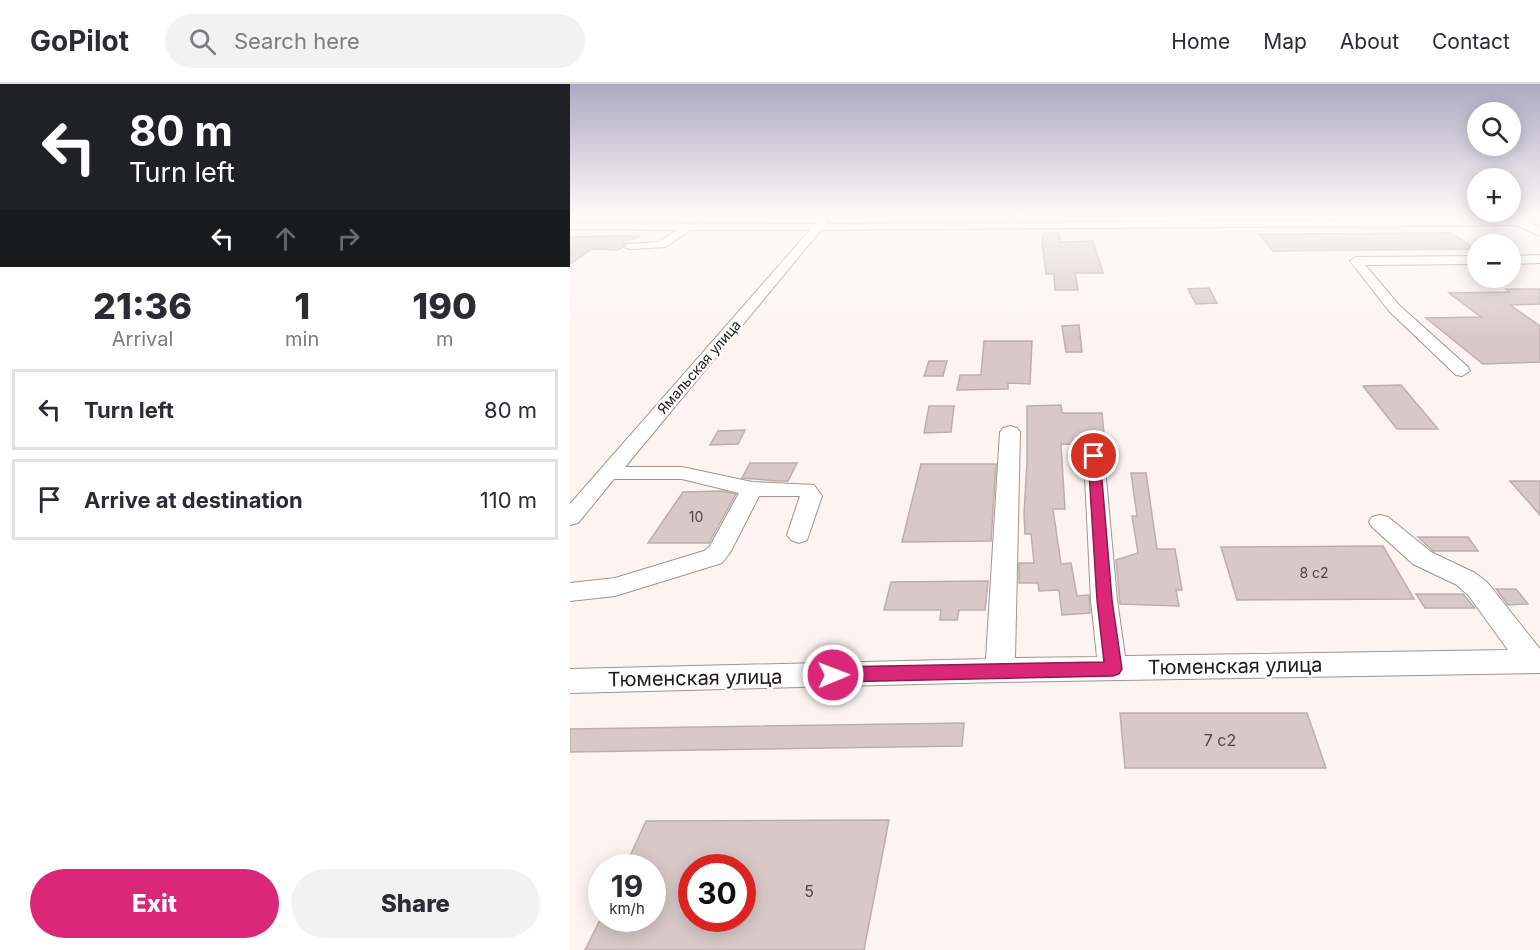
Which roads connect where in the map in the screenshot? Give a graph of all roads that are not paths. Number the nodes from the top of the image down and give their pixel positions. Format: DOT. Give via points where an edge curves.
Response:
graph roads {
  1 [pos="793,256"];
  2 [pos="1467,260"];
  3 [pos="1521,260"];
  4 [pos="1540,260"];
  5 [pos="1462,371"];
  6 [pos="1010,432"];
  7 [pos="1094,456"];
  8 [pos="608,473"];
  9 [pos="752,489"];
  10 [pos="570,518"];
  11 [pos="1380,522"];
  12 [pos="799,535"];
  13 [pos="570,592"];
  14 [pos="1536,661"];
  15 [pos="1113,669"];
  16 [pos="1000,670"];
  17 [pos="570,681"];
  1 -- 8 [label="street, Ямальская улица"];
  2 -- 5 [label="street" via="1356,261 1394,308"];
  3 -- 4 [label="street"];
  6 -- 16 [label="street"];
  7 -- 15 [label="street"];
  8 -- 9 [label="street" via="682,473"];
  8 -- 10 [label="street, Ямальская улица"];
  9 -- 12 [label="street" via="798,488 811,493"];
  9 -- 13 [label="street" via="713,557 615,587"];
  11 -- 14 [label="street" via="1422,558 1478,589"];
  14 -- 15 [label="street, Тюменская улица"];
  15 -- 16 [label="street, Тюменская улица"];
  16 -- 17 [label="street, Тюменская улица"];
}
